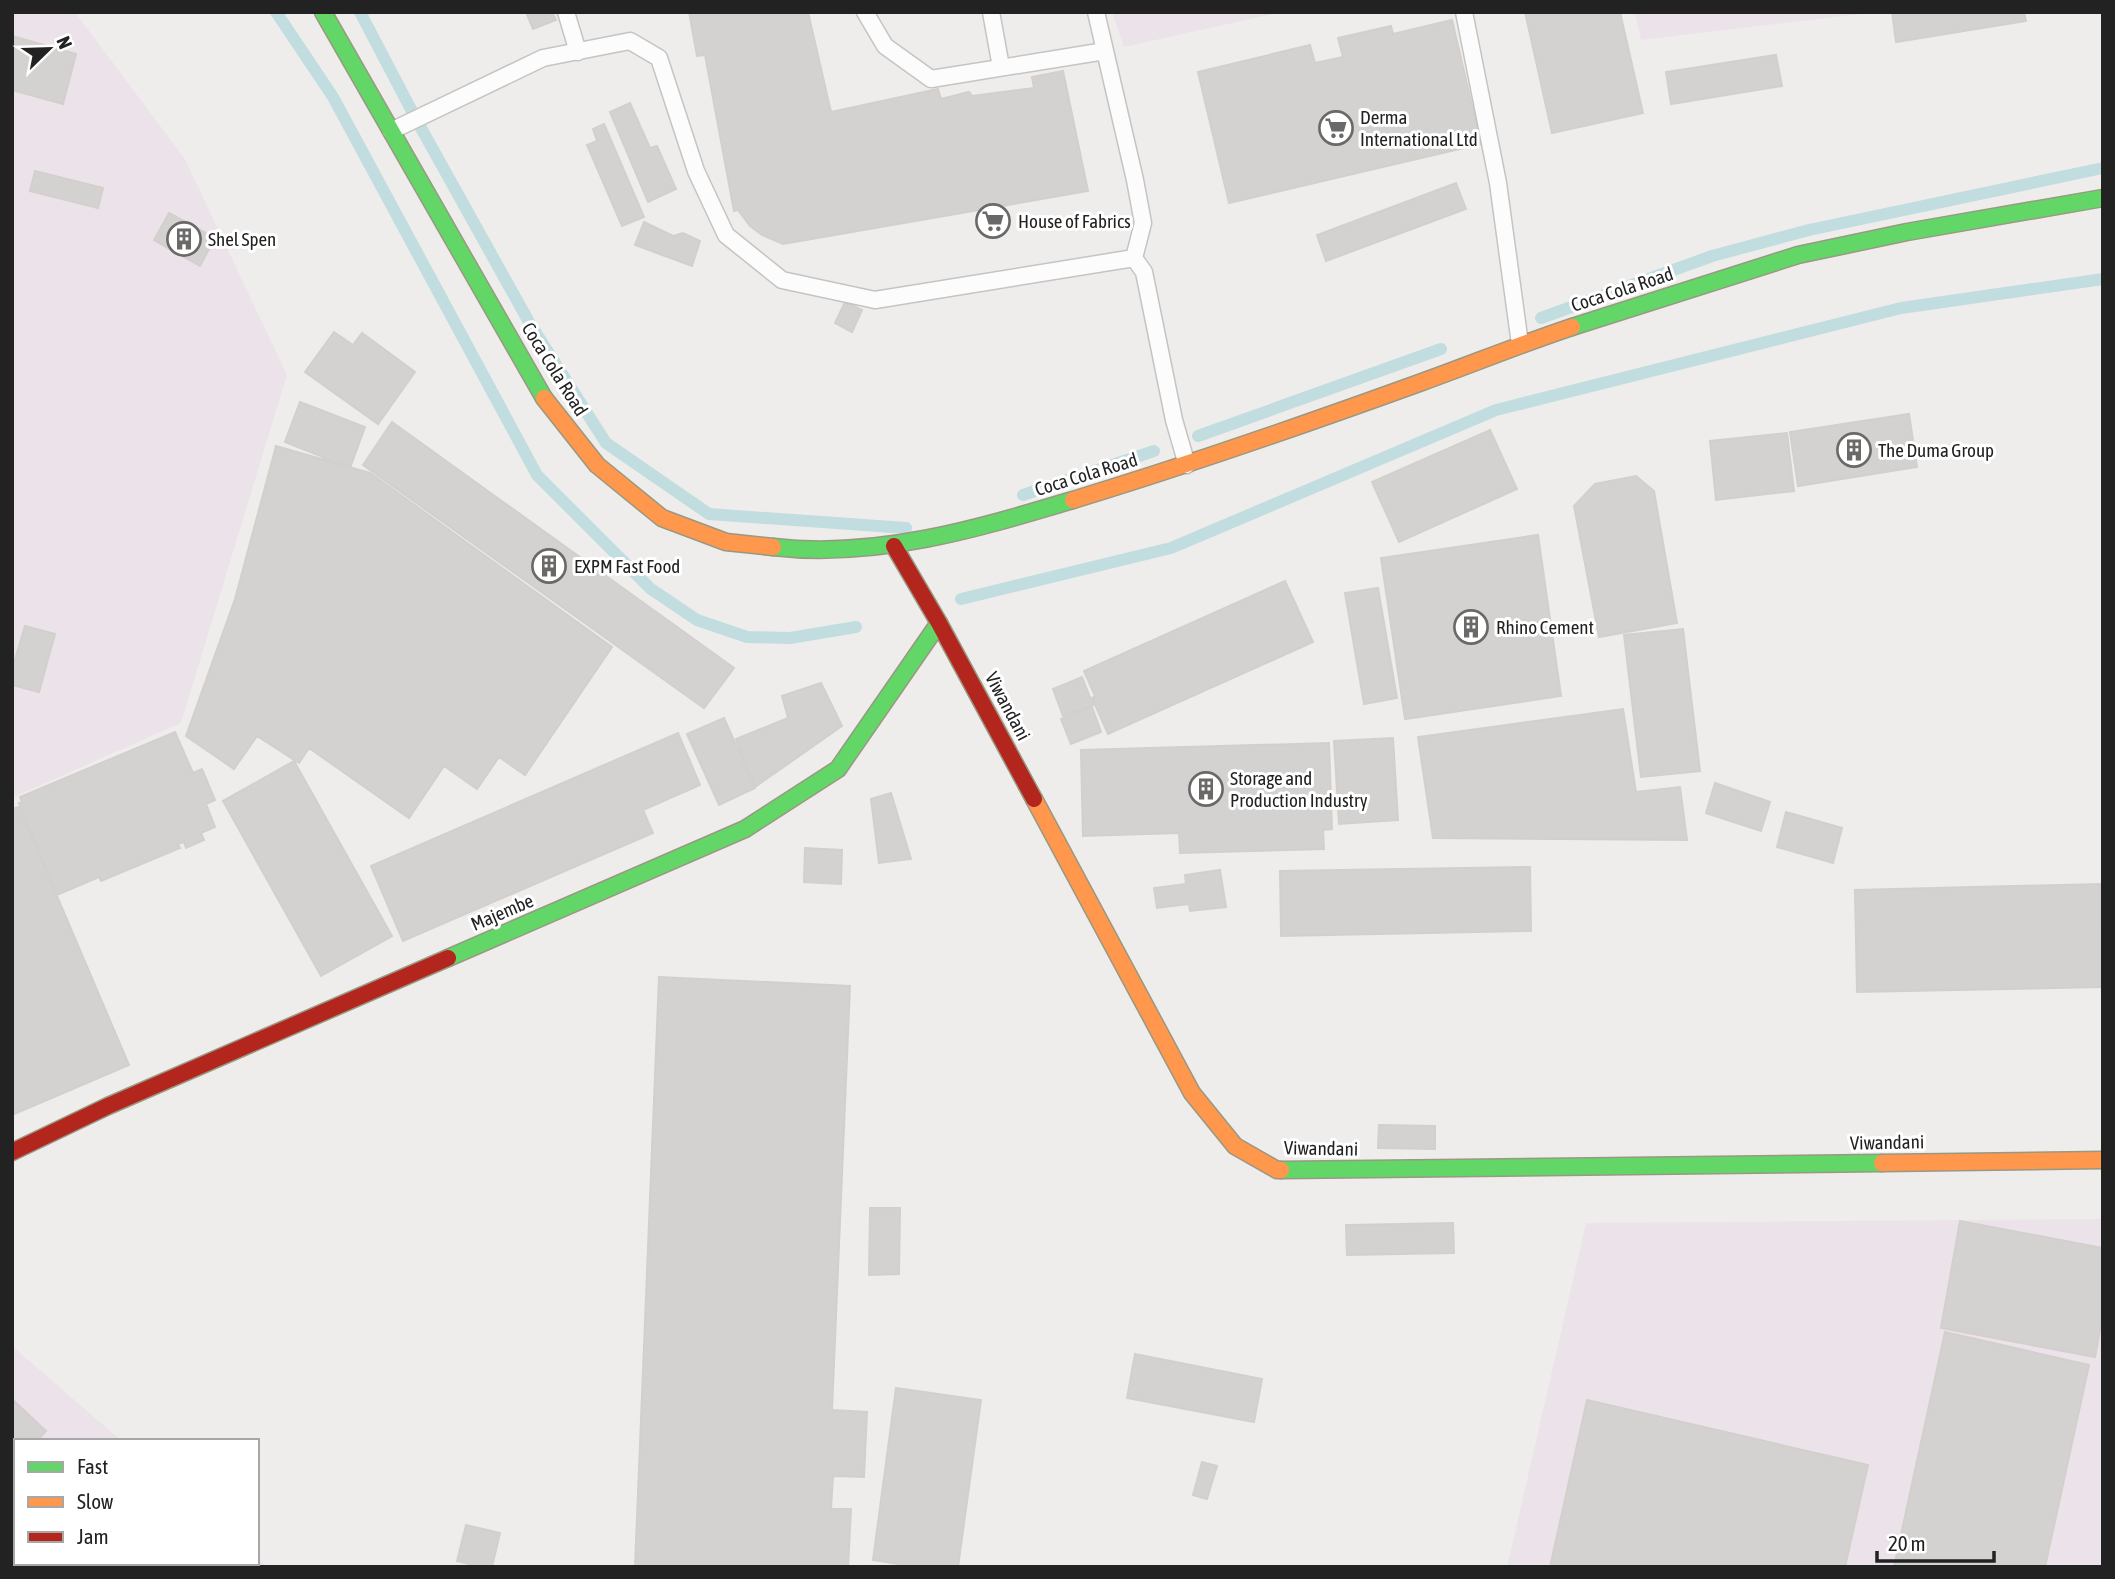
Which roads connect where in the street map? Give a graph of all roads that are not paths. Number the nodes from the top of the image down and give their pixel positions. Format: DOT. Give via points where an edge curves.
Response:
graph roads {
  1 [pos="323,12"];
  2 [pos="566,12"];
  3 [pos="866,12"];
  4 [pos="991,12"];
  5 [pos="1096,12"];
  6 [pos="1464,12"];
  7 [pos="1105,51"];
  8 [pos="578,52"];
  9 [pos="1002,67"];
  10 [pos="391,131"];
  11 [pos="2103,198"];
  12 [pos="1133,258"];
  13 [pos="1520,344"];
  14 [pos="1187,465"];
  15 [pos="894,546"];
  16 [pos="939,623"];
  17 [pos="12,1152"];
  18 [pos="2103,1160"];
  1 -- 10 [label="street, Coca Cola Road"];
  2 -- 8 [label="lane"];
  3 -- 9 [label="lane" via="885,46 931,79"];
  4 -- 9 [label="lane"];
  5 -- 7 [label="lane"];
  6 -- 13 [label="lane" via="1498,183"];
  7 -- 9 [label="lane"];
  7 -- 12 [label="lane" via="1143,223"];
  8 -- 10 [label="lane" via="543,58"];
  8 -- 12 [label="lane" via="630,41 659,58 696,171 726,235 782,280 875,300"];
  10 -- 15 [label="street, Coca Cola Road" via="550,408 597,465 662,517 726,542 836,550"];
  11 -- 13 [label="street, Coca Cola Road" via="1798,255"];
  12 -- 14 [label="lane" via="1144,272"];
  13 -- 14 [label="street, Coca Cola Road"];
  14 -- 15 [label="street, Coca Cola Road" via="1003,521"];
  15 -- 16 [label="street, Viwandani"];
  16 -- 17 [label="street, Majembe" via="838,769 745,829"];
  16 -- 18 [label="street, Viwandani" via="1192,1093 1235,1146 1277,1170"];
}
